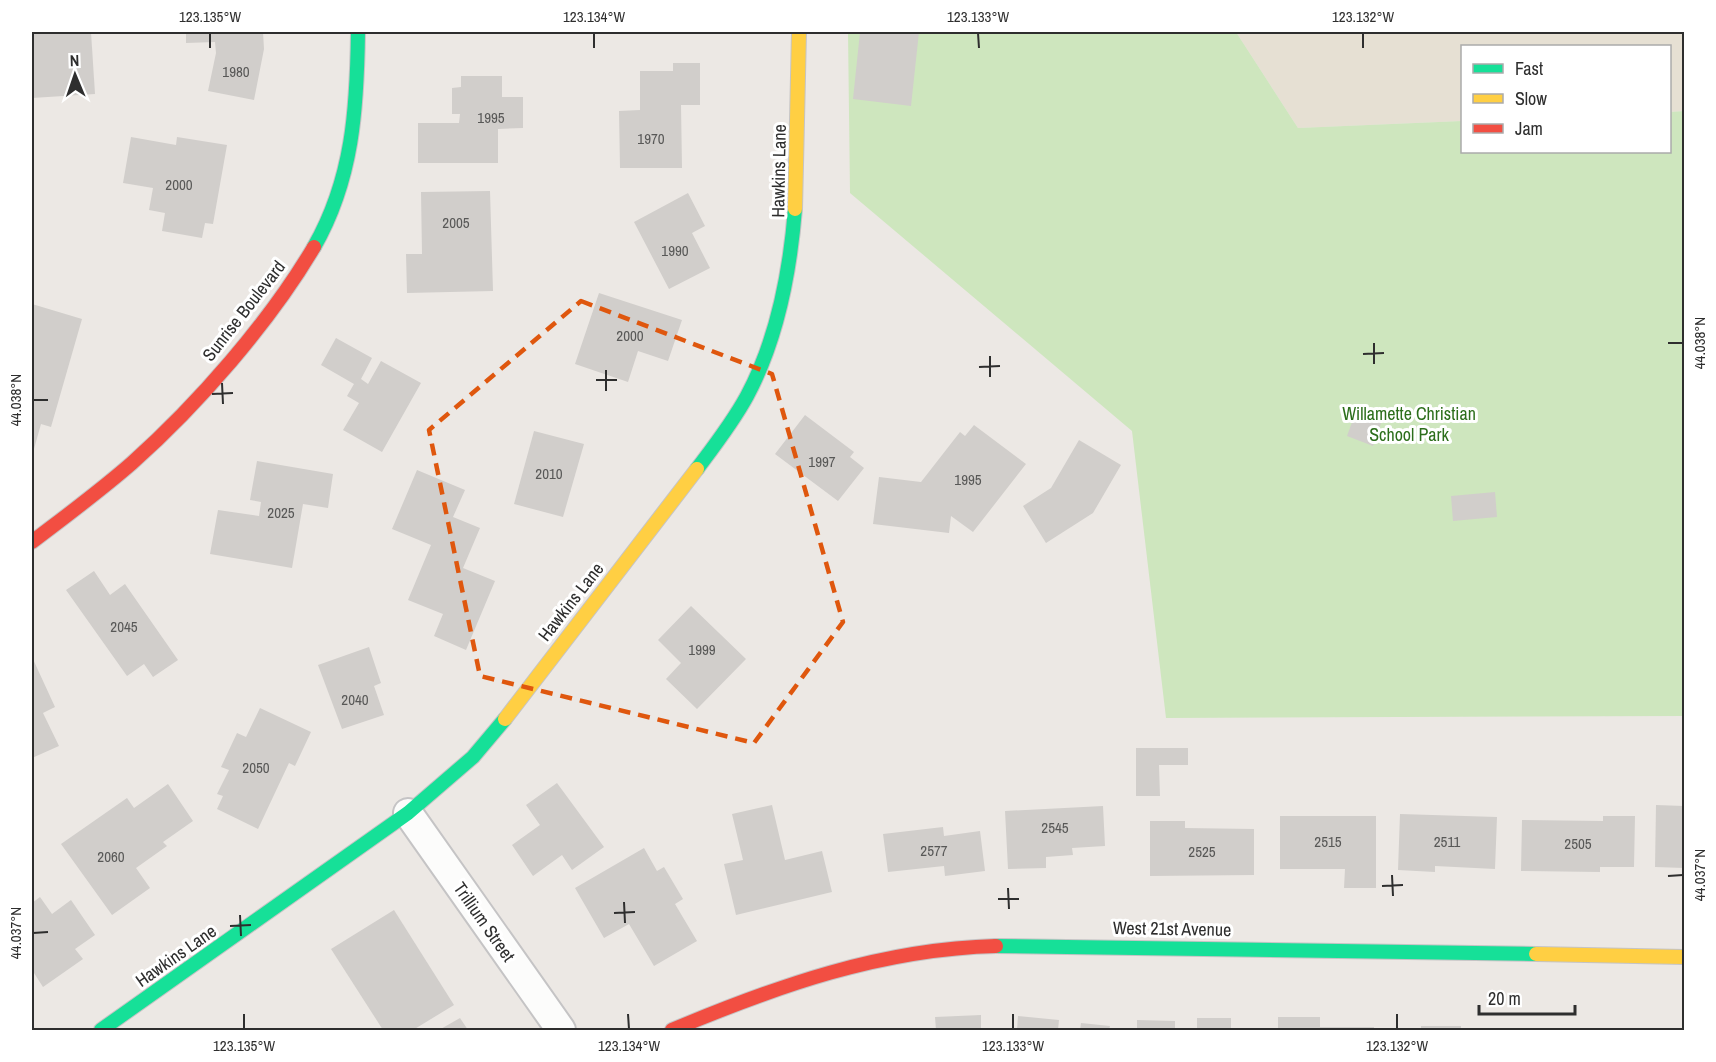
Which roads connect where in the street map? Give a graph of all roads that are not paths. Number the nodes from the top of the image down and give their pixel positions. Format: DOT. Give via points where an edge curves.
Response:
graph roads {
  1 [pos="358,32"];
  2 [pos="799,32"];
  3 [pos="32,542"];
  4 [pos="408,813"];
  5 [pos="1684,957"];
  6 [pos="101,1030"];
  7 [pos="561,1030"];
  8 [pos="672,1030"];
  1 -- 3 [label="street, Sunrise Boulevard" via="356,106 342,184 324,231 292,283 247,342 187,408 132,462"];
  2 -- 4 [label="street, Hawkins Lane" via="796,225 782,303 752,387 724,433 506,718 473,757"];
  4 -- 6 [label="street, Hawkins Lane"];
  4 -- 7 [label="street, Trillium Street"];
  5 -- 8 [label="street, West 21st Avenue" via="968,946 894,956 833,970 753,996"];
}
